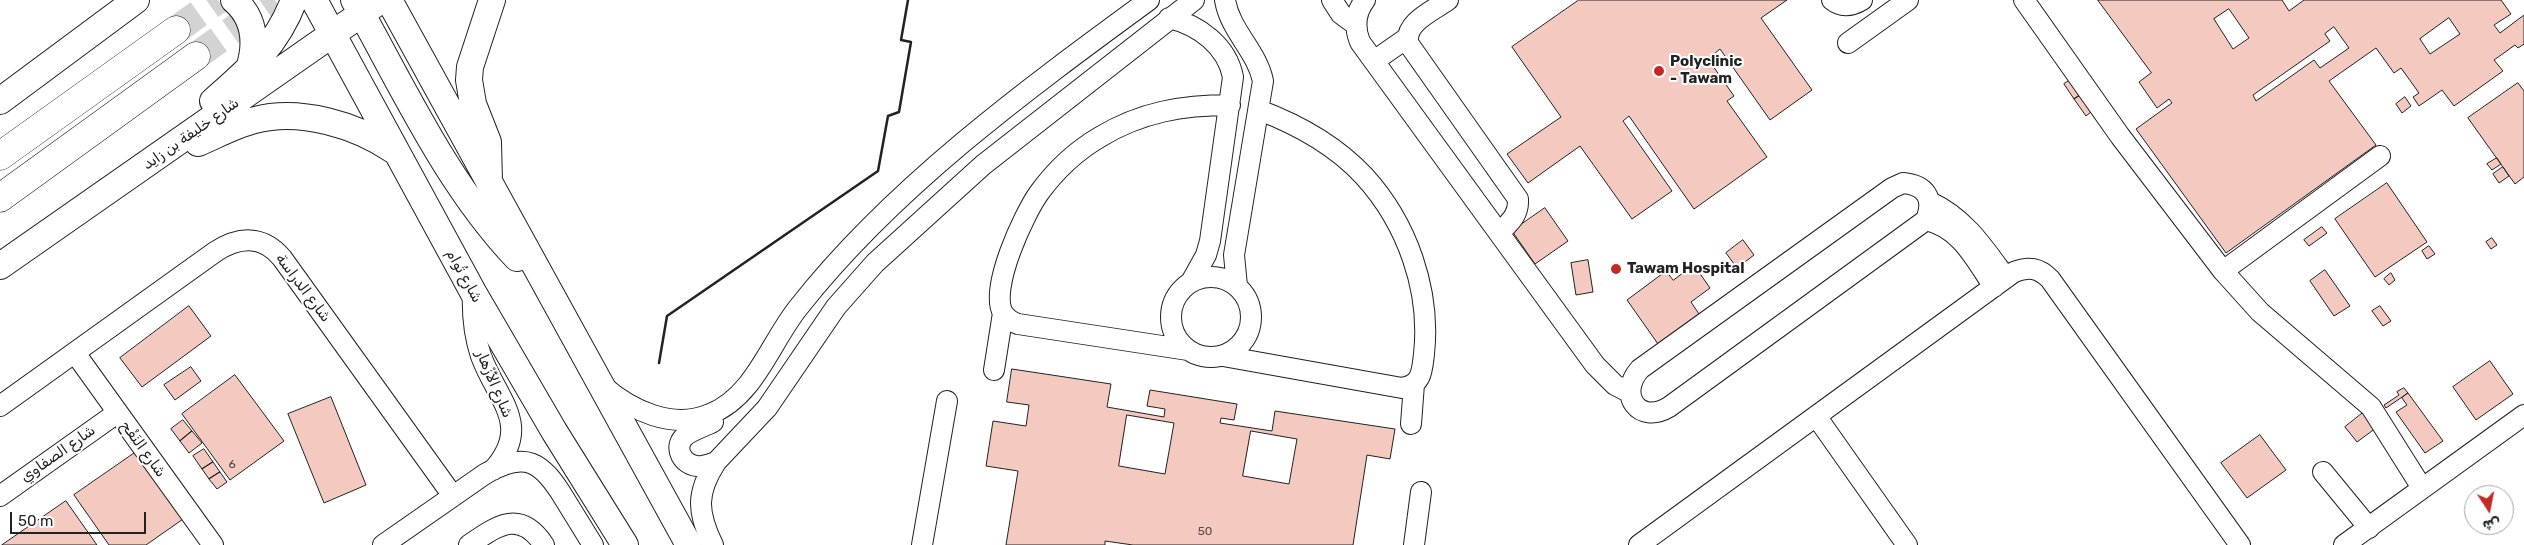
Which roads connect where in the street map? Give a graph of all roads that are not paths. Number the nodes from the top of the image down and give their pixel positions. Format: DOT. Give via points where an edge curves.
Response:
graph roads {
  1 [pos="112,0"];
  2 [pos="136,0"];
  3 [pos="234,0"];
  4 [pos="294,0"];
  5 [pos="314,0"];
  6 [pos="334,0"];
  7 [pos="389,0"];
  8 [pos="492,0"];
  9 [pos="1149,0"];
  10 [pos="1194,0"];
  11 [pos="1225,0"];
  12 [pos="1332,0"];
  13 [pos="1365,0"];
  14 [pos="1448,0"];
  15 [pos="1832,0"];
  16 [pos="1862,0"];
  17 [pos="1908,0"];
  18 [pos="2024,0"];
  19 [pos="366,5"];
  20 [pos="1169,18"];
  21 [pos="1356,25"];
  22 [pos="176,30"];
  23 [pos="333,35"];
  24 [pos="1408,38"];
  25 [pos="1848,43"];
  26 [pos="77,44"];
  27 [pos="196,56"];
  28 [pos="1374,61"];
  29 [pos="249,69"];
  30 [pos="0,101"];
  31 [pos="1230,105"];
  32 [pos="1259,110"];
  33 [pos="394,150"];
  34 [pos="162,154"];
  35 [pos="0,156"];
  36 [pos="2380,156"];
  37 [pos="489,185"];
  38 [pos="0,198"];
  39 [pos="1928,211"];
  40 [pos="1500,232"];
  41 [pos="0,266"];
  42 [pos="2223,271"];
  43 [pos="542,281"];
  44 [pos="1191,282"];
  45 [pos="2000,282"];
  46 [pos="1237,286"];
  47 [pos="473,292"];
  48 [pos="1003,313"];
  49 [pos="1188,350"];
  50 [pos="75,353"];
  51 [pos="1223,356"];
  52 [pos="994,370"];
  53 [pos="597,381"];
  54 [pos="1414,384"];
  55 [pos="744,389"];
  56 [pos="1629,392"];
  57 [pos="947,401"];
  58 [pos="0,406"];
  59 [pos="117,412"];
  60 [pos="1816,416"];
  61 [pos="2524,416"];
  62 [pos="1410,424"];
  63 [pos="716,462"];
  64 [pos="493,470"];
  65 [pos="2323,472"];
  66 [pos="2422,488"];
  67 [pos="1421,492"];
  68 [pos="0,496"];
  69 [pos="453,496"];
  70 [pos="2369,528"];
  71 [pos="213,545"];
  72 [pos="383,545"];
  73 [pos="469,545"];
  74 [pos="544,545"];
  75 [pos="593,545"];
  76 [pos="625,545"];
  77 [pos="689,545"];
  78 [pos="713,545"];
  79 [pos="922,545"];
  80 [pos="1414,545"];
  81 [pos="1639,545"];
  82 [pos="1907,545"];
  83 [pos="2240,545"];
  84 [pos="2344,545"];
  1 -- 26 [label="main road"];
  2 -- 26 [label="main road"];
  3 -- 29 [label="main road" via="245,13 253,35 253,58"];
  4 -- 29 [label="main road" via="284,27"];
  5 -- 23 [label="main road, شارع تُوام"];
  6 -- 23 [label="main road"];
  7 -- 37 [label="main road"];
  8 -- 37 [label="main road" via="470,67 469,80 473,104 488,142"];
  9 -- 55 [label="street" via="974,133 899,202 828,272 803,302"];
  10 -- 20 [label="street"];
  11 -- 32 [label="street" via="1230,18 1260,69 1263,81"];
  12 -- 21 [label="street" via="1341,14"];
  13 -- 21 [label="street" via="1359,9"];
  14 -- 24 [label="street" via="1413,24"];
  15 -- 16 [label="street" via="1849,6"];
  17 -- 25 [label="street"];
  18 -- 42 [label="street" via="2120,136"];
  19 -- 23 [label="main road, شارع خليفة بن زايد"];
  19 -- 43 [label="main road" via="462,191 499,238"];
  20 -- 31 [label="street" via="1204,33 1226,58 1233,77"];
  20 -- 63 [label="street" via="983,165 875,263 836,307 767,408"];
  21 -- 28 [label="street" via="1360,42"];
  22 -- 35 [label="highway"];
  23 -- 33 [label="main road, شارع تُوام"];
  23 -- 34 [label="main road, شارع خليفة بن زايد"];
  24 -- 28 [label="street"];
  24 -- 40 [label="street" via="1411,48 1518,200 1516,215"];
  26 -- 30 [label="main road"];
  27 -- 38 [label="highway"];
  28 -- 40 [label="street"];
  29 -- 34 [label="main road" via="190,122"];
  31 -- 44 [label="street" via="1210,240 1206,255"];
  31 -- 48 [label="street" via="1175,108 1148,114 1123,124 1076,154 1056,172 1024,217 1005,268 1001,295"];
  32 -- 46 [label="street" via="1234,255"];
  32 -- 54 [label="street" via="1316,136 1342,155 1378,194 1399,227 1418,277 1424,316 1422,375"];
  33 -- 34 [label="main road" via="345,126 282,116 243,123 197,144"];
  33 -- 47 [label="main road, شارع تُوام"];
  34 -- 41 [label="main road, شارع خليفة بن زايد"];
  36 -- 42 [label="street"];
  37 -- 43 [label="main road"];
  39 -- 45 [label="street" via="1957,217 1968,228"];
  39 -- 56 [label="street" via="1660,412 1640,410 1632,402"];
  39 -- 56 [label="street" via="1925,191 1915,184 1903,183 1892,188 1640,369 1631,379"];
  40 -- 56 [label="street" via="1595,365 1615,385"];
  42 -- 66 [label="street" via="2270,321 2371,407"];
  43 -- 53 [label="main road"];
  44 -- 46 [label="street" via="1215,277"];
  44 -- 49 [label="street" via="1174,302 1171,316 1172,329"];
  45 -- 60 [label="street"];
  45 -- 83 [label="street" via="2014,272 2032,268 2042,271 2050,279"];
  46 -- 51 [label="street" via="1246,297 1251,325 1246,338"];
  47 -- 64 [label="street, شارع الأَزْهار" via="477,343 507,407 512,426 505,454"];
  47 -- 76 [label="main road, شارع تُوام"];
  48 -- 49 [label="street" via="1018,324"];
  48 -- 52 [label="street"];
  49 -- 51 [label="street" via="1205,357"];
  50 -- 58 [label="street, شارع الدراسة"];
  50 -- 59 [label="street, شارع النَفْح"];
  50 -- 69 [label="street, شارع الدراسة" via="229,243 246,239 262,242 282,258"];
  51 -- 54 [label="street" via="1402,388"];
  53 -- 55 [label="street" via="636,408 653,416 675,420 711,414 724,408"];
  53 -- 77 [label="main road"];
  54 -- 62 [label="street"];
  55 -- 63 [label="street" via="731,410 681,442 682,457 691,465"];
  57 -- 79 [label="street"];
  59 -- 68 [label="street, شارع الصفاوي"];
  59 -- 71 [label="street, شارع النَفْح"];
  60 -- 81 [label="street"];
  60 -- 82 [label="street"];
  61 -- 66 [label="street"];
  63 -- 78 [label="street" via="700,494 703,522"];
  64 -- 69 [label="street, شارع الأَزْهار"];
  64 -- 75 [label="street, شارع الأَزْهار" via="522,462 530,462 546,470"];
  65 -- 70 [label="street"];
  66 -- 70 [label="street"];
  67 -- 80 [label="street"];
  69 -- 72 [label="street, شارع الأَزْهار"];
  70 -- 84 [label="street"];
  73 -- 74 [label="street" via="498,526 513,523 527,526"];
}
